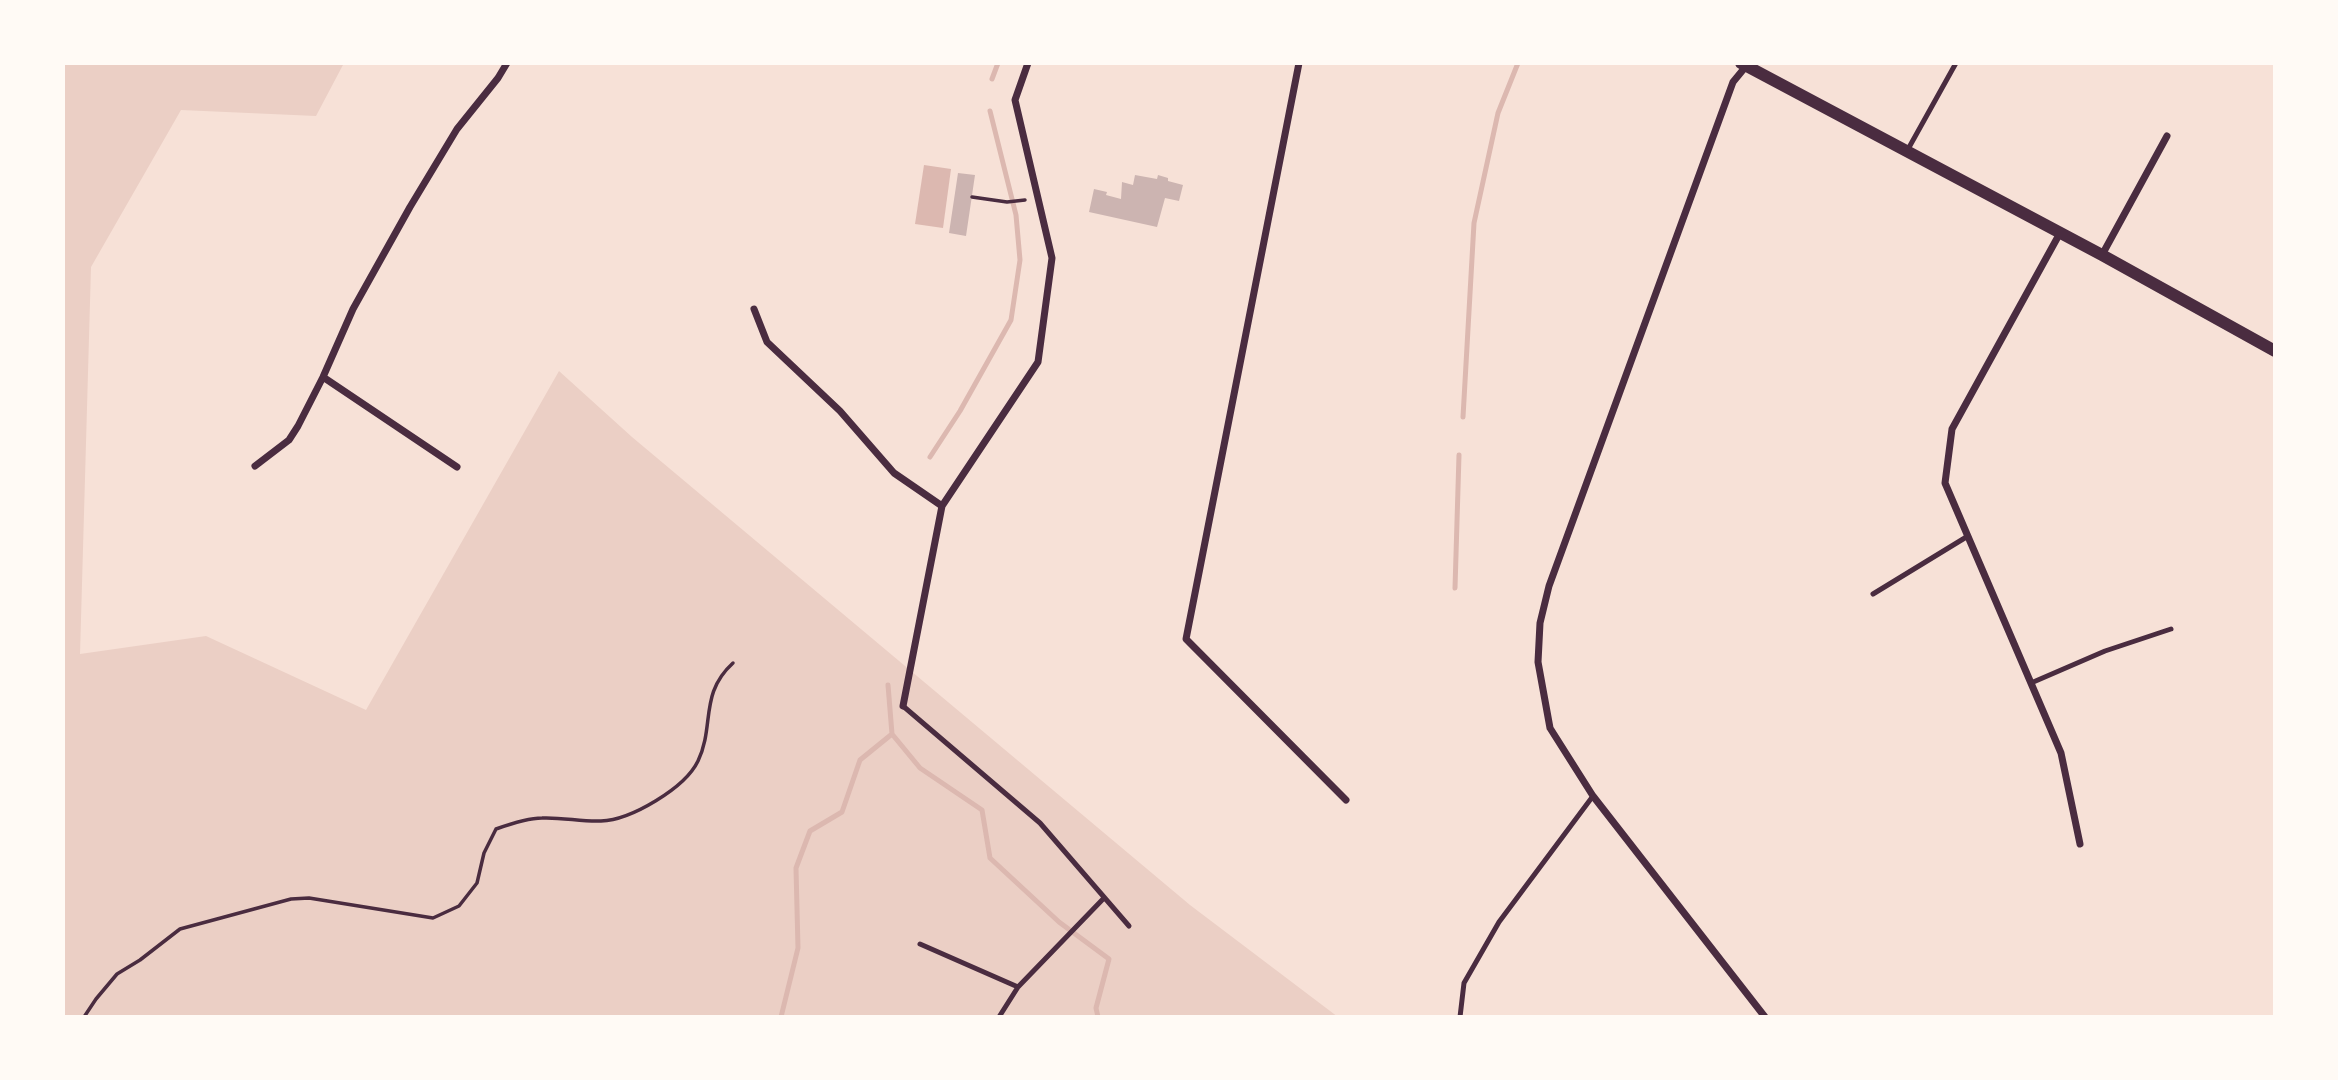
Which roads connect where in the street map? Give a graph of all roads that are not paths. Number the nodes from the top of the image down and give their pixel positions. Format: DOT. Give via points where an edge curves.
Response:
graph roads {
  1 [pos="507,63"];
  2 [pos="1028,63"];
  3 [pos="1299,63"];
  4 [pos="1956,63"];
  5 [pos="1745,64"];
  6 [pos="2167,136"];
  7 [pos="1907,151"];
  8 [pos="2060,233"];
  9 [pos="2102,255"];
  10 [pos="754,309"];
  11 [pos="2275,351"];
  12 [pos="323,377"];
  13 [pos="255,466"];
  14 [pos="457,467"];
  15 [pos="942,506"];
  16 [pos="1968,536"];
  17 [pos="1873,594"];
  18 [pos="2171,629"];
  19 [pos="2031,683"];
  20 [pos="903,706"];
  21 [pos="1593,796"];
  22 [pos="1346,800"];
  23 [pos="2080,844"];
  24 [pos="1104,898"];
  25 [pos="1129,926"];
  26 [pos="920,944"];
  27 [pos="1018,987"];
  28 [pos="999,1017"];
  29 [pos="1461,1017"];
  30 [pos="1765,1017"];
  1 -- 12 [label="street" via="457,129 410,207 353,309"];
  2 -- 15 [label="street" via="1015,100 1052,258 1038,362"];
  3 -- 22 [label="street" via="1186,639"];
  4 -- 7 [label="lane"];
  5 -- 7 [label="street"];
  5 -- 21 [label="street" via="1733,82 1549,586 1540,623 1538,663 1550,728"];
  6 -- 9 [label="street"];
  7 -- 8 [label="street"];
  8 -- 9 [label="street"];
  8 -- 16 [label="street" via="1952,429 1945,483"];
  9 -- 11 [label="street"];
  10 -- 15 [label="street" via="767,342 840,411 894,473"];
  12 -- 13 [label="street" via="289,440"];
  12 -- 14 [label="street"];
  15 -- 20 [label="street"];
  16 -- 17 [label="lane"];
  16 -- 19 [label="street"];
  18 -- 19 [label="lane"];
  19 -- 23 [label="street" via="2061,753"];
  20 -- 24 [label="lane" via="1040,824"];
  21 -- 29 [label="lane" via="1499,922 1464,983"];
  21 -- 30 [label="street"];
  24 -- 25 [label="lane"];
  24 -- 27 [label="lane"];
  26 -- 27 [label="lane"];
  27 -- 28 [label="lane"];
}
